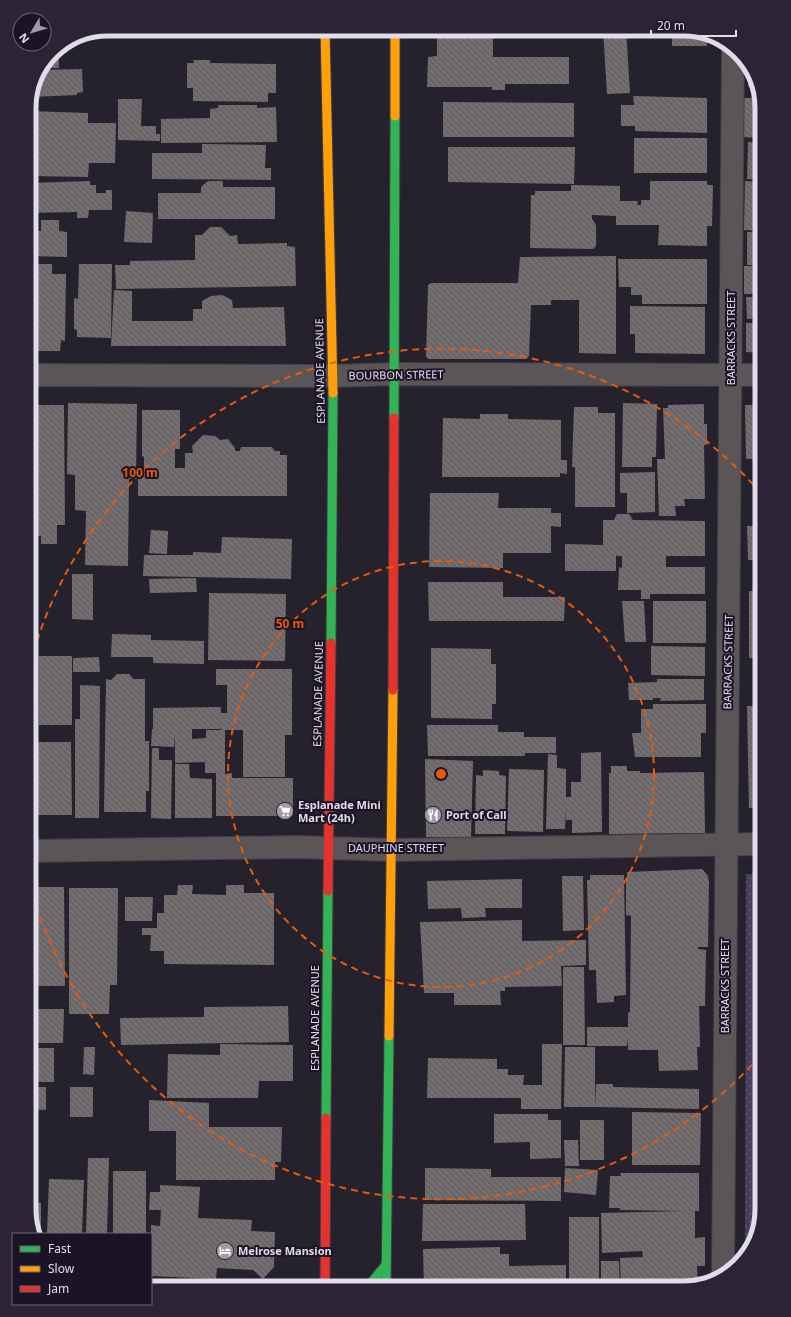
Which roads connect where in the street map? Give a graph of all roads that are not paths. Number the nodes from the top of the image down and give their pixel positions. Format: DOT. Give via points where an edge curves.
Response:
graph roads {
  1 [pos="325,36"];
  2 [pos="395,36"];
  3 [pos="733,56"];
  4 [pos="396,374"];
  5 [pos="36,375"];
  6 [pos="731,375"];
  7 [pos="755,375"];
  8 [pos="333,376"];
  9 [pos="725,844"];
  10 [pos="755,844"];
  11 [pos="328,848"];
  12 [pos="392,850"];
  13 [pos="36,851"];
  14 [pos="385,1266"];
  15 [pos="723,1269"];
  16 [pos="325,1281"];
  17 [pos="373,1281"];
  18 [pos="386,1281"];
  1 -- 8 [label="street, ESPLANADE AVENUE"];
  2 -- 4 [label="street"];
  3 -- 6 [label="street, BARRACKS STREET"];
  4 -- 6 [label="street, BOURBON STREET"];
  4 -- 8 [label="street, BOURBON STREET"];
  4 -- 12 [label="street"];
  5 -- 8 [label="street, BOURBON STREET"];
  6 -- 7 [label="street, BOURBON STREET"];
  6 -- 9 [label="street, BARRACKS STREET"];
  8 -- 11 [label="street, ESPLANADE AVENUE"];
  9 -- 10 [label="street, DAUPHINE STREET"];
  9 -- 12 [label="street, DAUPHINE STREET"];
  9 -- 15 [label="street, BARRACKS STREET"];
  11 -- 12 [label="street, DAUPHINE STREET"];
  11 -- 13 [label="street, DAUPHINE STREET"];
  11 -- 16 [label="street, ESPLANADE AVENUE"];
  12 -- 14 [label="street"];
  14 -- 17 [label="street"];
  14 -- 18 [label="street"];
}
